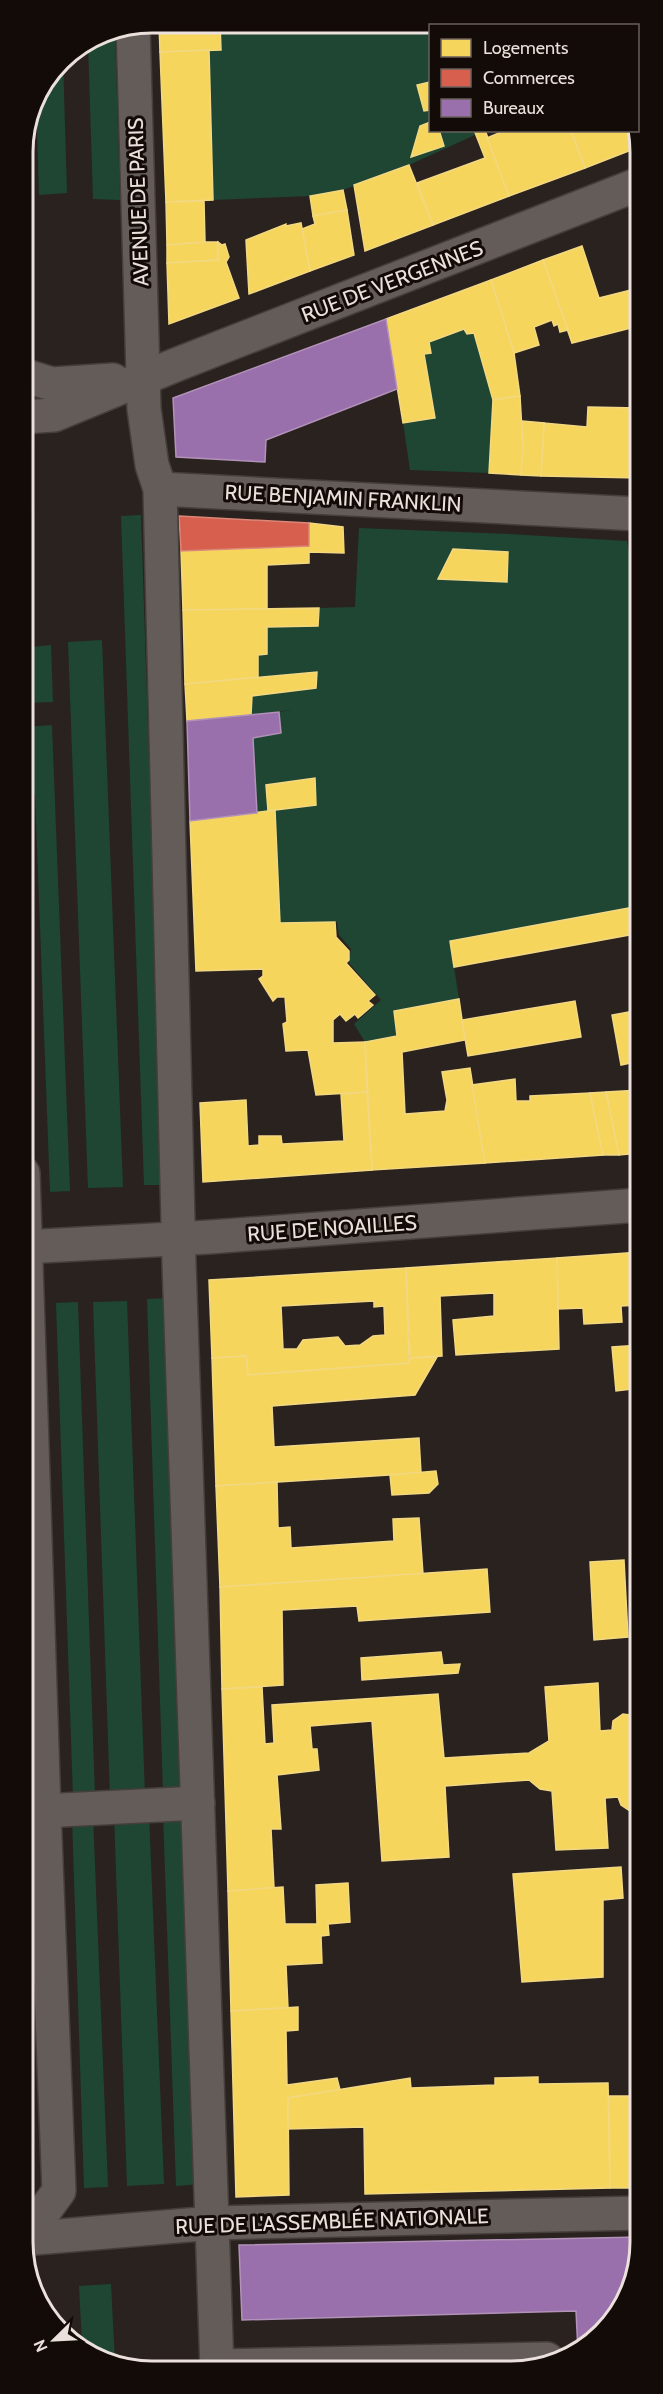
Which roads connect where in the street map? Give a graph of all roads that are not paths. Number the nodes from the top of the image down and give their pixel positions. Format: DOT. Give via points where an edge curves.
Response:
graph roads {
  1 [pos="133,34"];
  2 [pos="630,188"];
  3 [pos="33,378"];
  4 [pos="144,378"];
  5 [pos="33,416"];
  6 [pos="160,489"];
  7 [pos="630,514"];
  8 [pos="630,1206"];
  9 [pos="178,1239"];
  10 [pos="33,1247"];
  11 [pos="33,1747"];
  12 [pos="198,1803"];
  13 [pos="34,1810"];
  14 [pos="630,2213"];
  15 [pos="213,2223"];
  16 [pos="33,2227"];
  17 [pos="33,2238"];
  18 [pos="530,2359"];
  19 [pos="217,2361"];
  20 [pos="474,2361"];
  1 -- 4 [label="street, AVENUE DE PARIS"];
  2 -- 4 [label="street, RUE DE VERGENNES"];
  3 -- 4 [label="street, RUE DE VERGENNES" via="52,384"];
  4 -- 5 [label="street, RUE DE VERGENNES" via="54,415"];
  4 -- 6 [label="street" via="152,465"];
  6 -- 7 [label="street, RUE BENJAMIN FRANKLIN"];
  6 -- 9 [label="street"];
  8 -- 9 [label="street, RUE DE NOAILLES"];
  9 -- 10 [label="street, RUE DE NOAILLES"];
  9 -- 12 [label="street"];
  11 -- 13 [label="street"];
  12 -- 13 [label="street"];
  12 -- 15 [label="street"];
  13 -- 16 [label="street" via="60,2191"];
  14 -- 15 [label="street, RUE DE L'ASSEMBLÉE NATIONALE"];
  15 -- 17 [label="street, RUE DE L'ASSEMBLÉE NATIONALE"];
  15 -- 19 [label="street"];
  18 -- 20 [label="street"];
}
